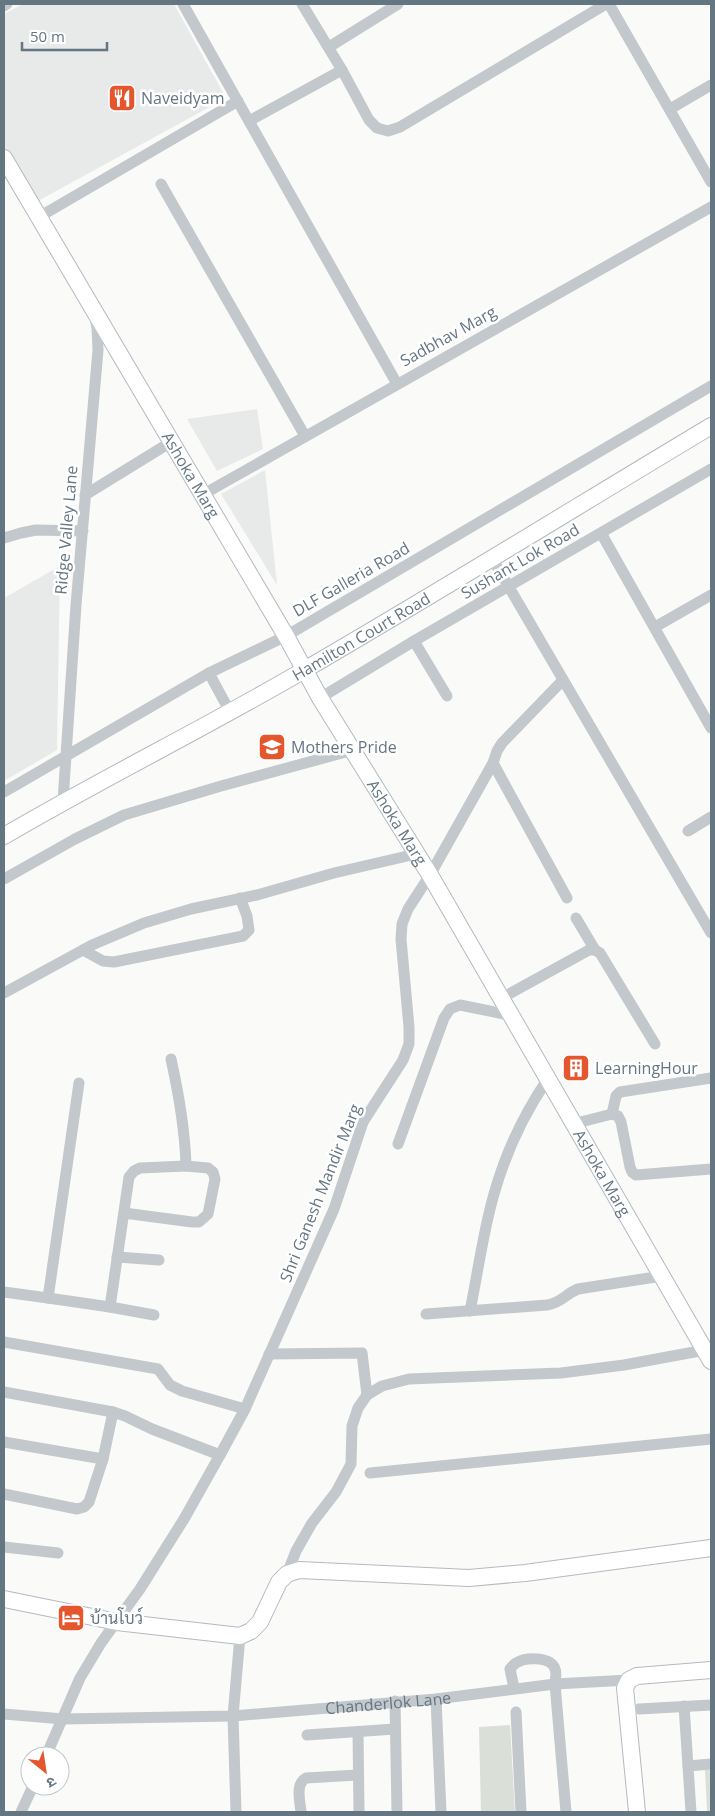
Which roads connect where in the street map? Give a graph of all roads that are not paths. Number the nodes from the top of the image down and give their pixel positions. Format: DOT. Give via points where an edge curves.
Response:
graph roads {
  1 [pos="7,4"];
  2 [pos="183,4"];
  3 [pos="302,4"];
  4 [pos="398,4"];
  5 [pos="608,4"];
  6 [pos="4,6"];
  7 [pos="329,47"];
  8 [pos="342,70"];
  9 [pos="711,85"];
  10 [pos="238,101"];
  11 [pos="670,109"];
  12 [pos="249,121"];
  13 [pos="4,158"];
  14 [pos="711,182"];
  15 [pos="161,184"];
  16 [pos="711,207"];
  17 [pos="39,217"];
  18 [pos="93,308"];
  19 [pos="397,384"];
  20 [pos="711,386"];
  21 [pos="711,426"];
  22 [pos="305,436"];
  23 [pos="171,442"];
  24 [pos="711,469"];
  25 [pos="202,494"];
  26 [pos="85,495"];
  27 [pos="82,531"];
  28 [pos="601,533"];
  29 [pos="4,538"];
  30 [pos="492,558"];
  31 [pos="510,587"];
  32 [pos="711,595"];
  33 [pos="655,627"];
  34 [pos="286,636"];
  35 [pos="414,641"];
  36 [pos="305,670"];
  37 [pos="209,674"];
  38 [pos="563,680"];
  39 [pos="447,696"];
  40 [pos="320,698"];
  41 [pos="230,712"];
  42 [pos="711,728"];
  43 [pos="353,750"];
  44 [pos="67,755"];
  45 [pos="493,763"];
  46 [pos="4,792"];
  47 [pos="63,801"];
  48 [pos="711,818"];
  49 [pos="688,831"];
  50 [pos="4,836"];
  51 [pos="416,854"];
  52 [pos="430,875"];
  53 [pos="4,879"];
  54 [pos="240,898"];
  55 [pos="567,898"];
  56 [pos="576,918"];
  57 [pos="711,933"];
  58 [pos="83,950"];
  59 [pos="595,950"];
  60 [pos="4,993"];
  61 [pos="500,999"];
  62 [pos="509,1015"];
  63 [pos="655,1044"];
  64 [pos="171,1059"];
  65 [pos="711,1078"];
  66 [pos="547,1080"];
  67 [pos="79,1082"];
  68 [pos="612,1114"];
  69 [pos="573,1124"];
  70 [pos="398,1144"];
  71 [pos="186,1166"];
  72 [pos="711,1169"];
  73 [pos="124,1213"];
  74 [pos="117,1257"];
  75 [pos="159,1260"];
  76 [pos="662,1276"];
  77 [pos="4,1292"];
  78 [pos="48,1298"];
  79 [pos="110,1307"];
  80 [pos="470,1311"];
  81 [pos="154,1314"];
  82 [pos="426,1314"];
  83 [pos="4,1342"];
  84 [pos="707,1348"];
  85 [pos="269,1354"];
  86 [pos="4,1392"];
  87 [pos="367,1395"];
  88 [pos="245,1409"];
  89 [pos="112,1412"];
  90 [pos="711,1439"];
  91 [pos="4,1442"];
  92 [pos="220,1454"];
  93 [pos="103,1459"];
  94 [pos="370,1473"];
  95 [pos="4,1494"];
  96 [pos="4,1547"];
  97 [pos="711,1548"];
  98 [pos="58,1554"];
  99 [pos="287,1574"];
  100 [pos="4,1599"];
  101 [pos="116,1622"];
  102 [pos="240,1636"];
  103 [pos="711,1670"];
  104 [pos="629,1680"];
  105 [pos="555,1684"];
  106 [pos="514,1688"];
  107 [pos="436,1699"];
  108 [pos="394,1701"];
  109 [pos="711,1704"];
  110 [pos="684,1706"];
  111 [pos="639,1709"];
  112 [pos="516,1712"];
  113 [pos="4,1714"];
  114 [pos="233,1716"];
  115 [pos="63,1719"];
  116 [pos="395,1729"];
  117 [pos="358,1732"];
  118 [pos="307,1735"];
  119 [pos="51,1746"];
  120 [pos="711,1764"];
  121 [pos="688,1766"];
  122 [pos="358,1775"];
  123 [pos="28,1796"];
  124 [pos="21,1812"];
  125 [pos="236,1812"];
  126 [pos="301,1812"];
  127 [pos="359,1812"];
  128 [pos="396,1812"];
  129 [pos="441,1812"];
  130 [pos="521,1812"];
  131 [pos="566,1812"];
  132 [pos="636,1812"];
  133 [pos="691,1812"];
  1 -- 6 [label="street"];
  2 -- 10 [label="street"];
  3 -- 7 [label="street"];
  4 -- 7 [label="street"];
  5 -- 8 [label="street" via="400,127 388,131 376,128 369,120"];
  5 -- 11 [label="street"];
  7 -- 8 [label="street"];
  8 -- 12 [label="street"];
  9 -- 11 [label="street"];
  10 -- 12 [label="street"];
  10 -- 17 [label="street"];
  11 -- 14 [label="street"];
  12 -- 19 [label="street"];
  13 -- 17 [label="street, Ashoka Marg"];
  15 -- 22 [label="street"];
  16 -- 19 [label="street, Sadbhav Marg"];
  17 -- 18 [label="street, Ashoka Marg"];
  18 -- 23 [label="street, Ashoka Marg"];
  18 -- 26 [label="street, Ridge Valley Lane" via="98,350"];
  19 -- 22 [label="street, Sadbhav Marg"];
  20 -- 34 [label="street, DLF Galleria Road"];
  21 -- 30 [label="street, Hamilton Court Road"];
  22 -- 25 [label="street, Sadbhav Marg"];
  23 -- 25 [label="street, Ashoka Marg"];
  23 -- 26 [label="street"];
  24 -- 28 [label="street, Sushant Lok Road"];
  25 -- 34 [label="street, Ashoka Marg"];
  26 -- 27 [label="street, Ridge Valley Lane"];
  27 -- 29 [label="street" via="36,530"];
  27 -- 44 [label="street, Ridge Valley Lane"];
  28 -- 31 [label="street, Sushant Lok Road"];
  28 -- 33 [label="street"];
  30 -- 31 [label="street"];
  30 -- 36 [label="street, Hamilton Court Road"];
  31 -- 35 [label="street, Sushant Lok Road"];
  31 -- 38 [label="street"];
  32 -- 33 [label="street"];
  33 -- 42 [label="street"];
  34 -- 36 [label="street, Ashoka Marg"];
  34 -- 37 [label="street, DLF Galleria Road"];
  35 -- 39 [label="street"];
  35 -- 40 [label="street, Sushant Lok Road"];
  36 -- 40 [label="street, Ashoka Marg"];
  36 -- 41 [label="street, Hamilton Court Road"];
  37 -- 41 [label="street"];
  37 -- 44 [label="street, DLF Galleria Road"];
  38 -- 45 [label="street, Shri Ganesh Mandir Marg" via="496,750"];
  38 -- 57 [label="street"];
  40 -- 43 [label="street, Ashoka Marg"];
  41 -- 47 [label="street, Hamilton Court Road"];
  43 -- 51 [label="street, Ashoka Marg"];
  43 -- 53 [label="street" via="124,814"];
  44 -- 46 [label="street, DLF Galleria Road"];
  44 -- 47 [label="street, Ridge Valley Lane"];
  45 -- 52 [label="street, Shri Ganesh Mandir Marg"];
  45 -- 55 [label="street"];
  47 -- 50 [label="street, Hamilton Court Road"];
  48 -- 49 [label="street"];
  51 -- 52 [label="street, Ashoka Marg"];
  51 -- 54 [label="street"];
  52 -- 61 [label="street, Ashoka Marg"];
  52 -- 85 [label="street, Shri Ganesh Mandir Marg" via="402,924 409,1027 403,1060 364,1122 334,1209"];
  54 -- 58 [label="street" via="144,923"];
  54 -- 58 [label="street" via="249,930 243,936 114,962 103,961"];
  56 -- 59 [label="street"];
  58 -- 60 [label="street"];
  59 -- 61 [label="street"];
  59 -- 63 [label="street" via="600,953"];
  61 -- 62 [label="street, Ashoka Marg"];
  62 -- 66 [label="street, Ashoka Marg"];
  62 -- 70 [label="street" via="460,1005 450,1009"];
  64 -- 71 [label="street" via="182,1109"];
  65 -- 68 [label="street" via="620,1092"];
  66 -- 69 [label="street, Ashoka Marg"];
  66 -- 80 [label="street" via="510,1147 494,1194"];
  67 -- 78 [label="street"];
  68 -- 69 [label="street"];
  68 -- 72 [label="street" via="621,1122 630,1167 636,1175"];
  69 -- 76 [label="street, Ashoka Marg"];
  71 -- 73 [label="street" via="134,1171 129,1177"];
  71 -- 73 [label="street" via="208,1168 213,1172 215,1178 210,1205 204,1219 192,1222"];
  73 -- 74 [label="street"];
  74 -- 75 [label="street"];
  74 -- 79 [label="street"];
  76 -- 80 [label="street" via="578,1289 547,1306"];
  76 -- 84 [label="street, Ashoka Marg"];
  77 -- 78 [label="street"];
  78 -- 79 [label="street"];
  79 -- 81 [label="street"];
  80 -- 82 [label="street"];
  83 -- 88 [label="street" via="158,1369 170,1385 182,1391"];
  84 -- 87 [label="street" via="624,1365 561,1373 409,1380 382,1386"];
  85 -- 87 [label="street" via="362,1353"];
  85 -- 88 [label="street, Shri Ganesh Mandir Marg"];
  86 -- 89 [label="street"];
  87 -- 99 [label="street" via="352,1426 351,1464 336,1492 312,1523"];
  88 -- 92 [label="street, Shri Ganesh Mandir Marg"];
  89 -- 92 [label="street"];
  89 -- 93 [label="street"];
  90 -- 94 [label="street"];
  91 -- 93 [label="street"];
  92 -- 101 [label="street" via="184,1519"];
  93 -- 95 [label="street" via="89,1502 84,1507 77,1509"];
  96 -- 98 [label="street"];
  97 -- 99 [label="street" via="525,1574 469,1578 299,1570"];
  99 -- 102 [label="street" via="279,1582 260,1622"];
  100 -- 101 [label="street"];
  101 -- 102 [label="street"];
  101 -- 115 [label="street" via="80,1678"];
  102 -- 114 [label="street"];
  103 -- 104 [label="street, Chanderlok Lane" via="637,1676"];
  104 -- 105 [label="street, Chanderlok Lane"];
  104 -- 132 [label="street" via="625,1688"];
  105 -- 106 [label="street, Chanderlok Lane"];
  105 -- 106 [label="street" via="556,1669 552,1663 522,1660 510,1669"];
  105 -- 131 [label="street"];
  106 -- 107 [label="street, Chanderlok Lane"];
  107 -- 108 [label="street, Chanderlok Lane"];
  107 -- 129 [label="street"];
  108 -- 114 [label="street, Chanderlok Lane"];
  108 -- 116 [label="street"];
  109 -- 110 [label="street"];
  110 -- 111 [label="street"];
  110 -- 121 [label="street"];
  112 -- 130 [label="street"];
  113 -- 115 [label="street, Chanderlok Lane"];
  114 -- 115 [label="street, Chanderlok Lane"];
  114 -- 125 [label="street"];
  115 -- 119 [label="street"];
  116 -- 117 [label="street"];
  116 -- 128 [label="street"];
  117 -- 118 [label="street"];
  117 -- 122 [label="street"];
  120 -- 121 [label="street"];
  121 -- 133 [label="street"];
  122 -- 126 [label="street" via="306,1778 299,1785"];
  122 -- 127 [label="street"];
  123 -- 124 [label="street"];
}
